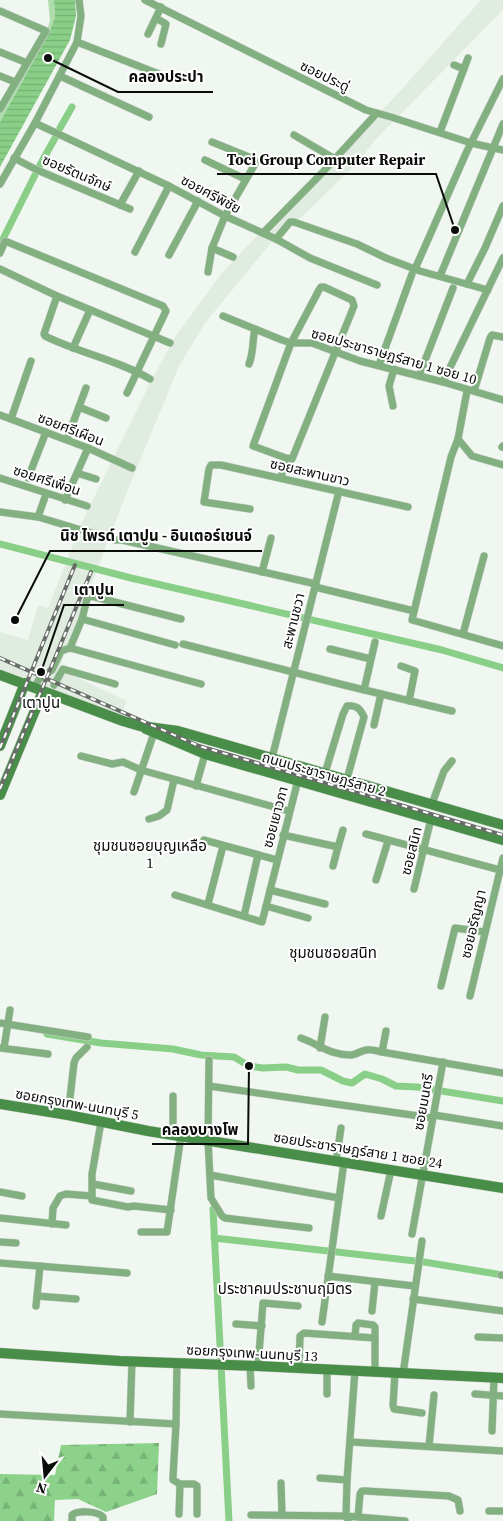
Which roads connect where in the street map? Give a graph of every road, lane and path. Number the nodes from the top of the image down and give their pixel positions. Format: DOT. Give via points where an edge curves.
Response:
graph roads {
  1 [pos="79,0"];
  2 [pos="144,0"];
  3 [pos="161,8"];
  4 [pos="0,10"];
  5 [pos="156,18"];
  6 [pos="148,34"];
  7 [pos="77,42"];
  8 [pos="161,44"];
  9 [pos="0,52"];
  10 [pos="468,58"];
  11 [pos="26,63"];
  12 [pos="454,64"];
  13 [pos="464,69"];
  14 [pos="159,74"];
  15 [pos="0,76"];
  16 [pos="60,76"];
  17 [pos="503,79"];
  18 [pos="15,82"];
  19 [pos="0,109"];
  20 [pos="376,114"];
  21 [pos="148,117"];
  22 [pos="35,122"];
  23 [pos="503,124"];
  24 [pos="440,132"];
  25 [pos="294,135"];
  26 [pos="212,142"];
  27 [pos="471,143"];
  28 [pos="493,148"];
  29 [pos="503,150"];
  30 [pos="14,158"];
  31 [pos="335,159"];
  32 [pos="205,160"];
  33 [pos="138,170"];
  34 [pos="245,179"];
  35 [pos="0,184"];
  36 [pos="169,186"];
  37 [pos="198,201"];
  38 [pos="120,205"];
  39 [pos="503,206"];
  40 [pos="130,209"];
  41 [pos="225,216"];
  42 [pos="263,234"];
  43 [pos="276,239"];
  44 [pos="212,248"];
  45 [pos="135,252"];
  46 [pos="0,253"];
  47 [pos="169,255"];
  48 [pos="233,257"];
  49 [pos="503,258"];
  50 [pos="0,269"];
  51 [pos="208,272"];
  52 [pos="414,272"];
  53 [pos="440,276"];
  54 [pos="467,284"];
  55 [pos="377,285"];
  56 [pos="453,288"];
  57 [pos="488,290"];
  58 [pos="57,296"];
  59 [pos="90,310"];
  60 [pos="223,316"];
  61 [pos="255,329"];
  62 [pos="154,337"];
  63 [pos="503,337"];
  64 [pos="170,343"];
  65 [pos="291,343"];
  66 [pos="73,348"];
  67 [pos="336,353"];
  68 [pos="31,360"];
  69 [pos="248,364"];
  70 [pos="379,366"];
  71 [pos="394,369"];
  72 [pos="138,372"];
  73 [pos="419,376"];
  74 [pos="150,379"];
  75 [pos="443,382"];
  76 [pos="86,388"];
  77 [pos="471,391"];
  78 [pos="127,393"];
  79 [pos="503,400"];
  80 [pos="393,406"];
  81 [pos="79,407"];
  82 [pos="0,416"];
  83 [pos="106,418"];
  84 [pos="11,419"];
  85 [pos="46,432"];
  86 [pos="67,439"];
  87 [pos="458,439"];
  88 [pos="88,448"];
  89 [pos="286,458"];
  90 [pos="503,465"];
  91 [pos="132,468"];
  92 [pos="77,473"];
  93 [pos="0,478"];
  94 [pos="28,478"];
  95 [pos="281,478"];
  96 [pos="96,479"];
  97 [pos="339,491"];
  98 [pos="45,497"];
  99 [pos="65,500"];
  100 [pos="86,506"];
  101 [pos="408,507"];
  102 [pos="250,509"];
  103 [pos="0,512"];
  104 [pos="38,517"];
  105 [pos="271,538"];
  106 [pos="484,556"];
  107 [pos="262,572"];
  108 [pos="315,586"];
  109 [pos="414,611"];
  110 [pos="82,619"];
  111 [pos="181,620"];
  112 [pos="463,634"];
  113 [pos="374,642"];
  114 [pos="183,644"];
  115 [pos="175,645"];
  116 [pos="503,646"];
  117 [pos="70,648"];
  118 [pos="330,650"];
  119 [pos="371,660"];
  120 [pos="401,666"];
  121 [pos="293,672"];
  122 [pos="0,674"];
  123 [pos="25,683"];
  124 [pos="116,684"];
  125 [pos="201,684"];
  126 [pos="54,686"];
  127 [pos="40,687"];
  128 [pos="364,690"];
  129 [pos="381,694"];
  130 [pos="409,701"];
  131 [pos="452,710"];
  132 [pos="140,726"];
  133 [pos="374,726"];
  134 [pos="154,733"];
  135 [pos="0,746"];
  136 [pos="205,754"];
  137 [pos="81,756"];
  138 [pos="272,758"];
  139 [pos="452,761"];
  140 [pos="141,770"];
  141 [pos="325,773"];
  142 [pos="346,779"];
  143 [pos="174,780"];
  144 [pos="298,780"];
  145 [pos="196,786"];
  146 [pos="321,787"];
  147 [pos="134,792"];
  148 [pos="0,795"];
  149 [pos="432,804"];
  150 [pos="289,811"];
  151 [pos="149,819"];
  152 [pos="431,819"];
  153 [pos="503,825"];
  154 [pos="343,830"];
  155 [pos="366,834"];
  156 [pos="283,835"];
  157 [pos="204,840"];
  158 [pos="388,840"];
  159 [pos="503,840"];
  160 [pos="223,846"];
  161 [pos="338,848"];
  162 [pos="423,851"];
  163 [pos="258,855"];
  164 [pos="503,858"];
  165 [pos="277,860"];
  166 [pos="333,866"];
  167 [pos="500,870"];
  168 [pos="376,880"];
  169 [pos="414,889"];
  170 [pos="270,890"];
  171 [pos="175,895"];
  172 [pos="208,904"];
  173 [pos="325,904"];
  174 [pos="266,906"];
  175 [pos="244,916"];
  176 [pos="308,918"];
  177 [pos="484,932"];
  178 [pos="441,986"];
  179 [pos="470,996"];
  180 [pos="10,1010"];
  181 [pos="325,1017"];
  182 [pos="0,1023"];
  183 [pos="8,1026"];
  184 [pos="386,1031"];
  185 [pos="88,1037"];
  186 [pos="301,1038"];
  187 [pos="2,1048"];
  188 [pos="87,1048"];
  189 [pos="320,1048"];
  190 [pos="382,1052"];
  191 [pos="48,1054"];
  192 [pos="209,1060"];
  193 [pos="443,1062"];
  194 [pos="503,1073"];
  195 [pos="209,1086"];
  196 [pos="174,1096"];
  197 [pos="0,1104"];
  198 [pos="68,1115"];
  199 [pos="434,1117"];
  200 [pos="101,1122"];
  201 [pos="503,1126"];
  202 [pos="341,1128"];
  203 [pos="177,1135"];
  204 [pos="208,1140"];
  205 [pos="340,1162"];
  206 [pos="391,1170"];
  207 [pos="210,1175"];
  208 [pos="423,1175"];
  209 [pos="93,1184"];
  210 [pos="503,1188"];
  211 [pos="131,1191"];
  212 [pos="0,1192"];
  213 [pos="22,1196"];
  214 [pos="92,1196"];
  215 [pos="339,1198"];
  216 [pos="171,1210"];
  217 [pos="381,1216"];
  218 [pos="0,1218"];
  219 [pos="52,1224"];
  220 [pos="66,1225"];
  221 [pos="309,1228"];
  222 [pos="141,1232"];
  223 [pos="412,1234"];
  224 [pos="422,1241"];
  225 [pos="0,1242"];
  226 [pos="16,1243"];
  227 [pos="0,1263"];
  228 [pos="40,1266"];
  229 [pos="127,1273"];
  230 [pos="328,1276"];
  231 [pos="375,1282"];
  232 [pos="414,1286"];
  233 [pos="37,1296"];
  234 [pos="76,1299"];
  235 [pos="413,1299"];
  236 [pos="36,1306"];
  237 [pos="298,1306"];
  238 [pos="372,1311"];
  239 [pos="503,1311"];
  240 [pos="322,1322"];
  241 [pos="236,1324"];
  242 [pos="262,1326"];
  243 [pos="355,1336"];
  244 [pos="478,1337"];
  245 [pos="375,1338"];
  246 [pos="503,1338"];
  247 [pos="0,1353"];
  248 [pos="132,1361"];
  249 [pos="177,1363"];
  250 [pos="254,1366"];
  251 [pos="299,1369"];
  252 [pos="327,1370"];
  253 [pos="355,1370"];
  254 [pos="375,1372"];
  255 [pos="399,1373"];
  256 [pos="499,1378"];
  257 [pos="251,1386"];
  258 [pos="326,1394"];
  259 [pos="475,1394"];
  260 [pos="434,1395"];
  261 [pos="494,1395"];
  262 [pos="503,1396"];
  263 [pos="422,1413"];
  264 [pos="0,1414"];
  265 [pos="130,1422"];
  266 [pos="176,1424"];
  267 [pos="492,1431"];
  268 [pos="351,1442"];
  269 [pos="429,1446"];
  270 [pos="503,1451"];
  271 [pos="320,1478"];
  272 [pos="347,1480"];
  273 [pos="281,1483"];
  274 [pos="180,1484"];
  275 [pos="460,1511"];
  276 [pos="489,1511"];
  277 [pos="503,1511"];
  278 [pos="179,1514"];
  279 [pos="196,1514"];
  280 [pos="251,1515"];
  281 [pos="282,1515"];
  282 [pos="358,1517"];
  283 [pos="347,1519"];
  284 [pos="385,1520"];
  285 [pos="72,1521"];
  286 [pos="104,1521"];
  287 [pos="405,1521"];
  1 -- 7 [label="street" via="81,16"];
  2 -- 3 [label="street, ซอยประดู่"];
  3 -- 5 [label="street"];
  3 -- 20 [label="street, ซอยประดู่"];
  4 -- 11 [label="street" via="46,31"];
  5 -- 6 [label="street"];
  5 -- 8 [label="street" via="166,25"];
  7 -- 14 [label="street"];
  7 -- 16 [label="street"];
  9 -- 11 [label="street"];
  10 -- 13 [label="street"];
  11 -- 18 [label="street"];
  12 -- 13 [label="street"];
  13 -- 24 [label="street"];
  15 -- 18 [label="street"];
  16 -- 21 [label="street"];
  16 -- 22 [label="street"];
  17 -- 27 [label="street"];
  18 -- 19 [label="street"];
  20 -- 24 [label="street, ซอยประดู่"];
  20 -- 31 [label="street"];
  22 -- 30 [label="street"];
  22 -- 33 [label="street, ซอยศรีพิชัย"];
  23 -- 28 [label="street"];
  24 -- 27 [label="street, ซอยประดู่"];
  25 -- 31 [label="street"];
  26 -- 34 [label="street" via="254,160 255,164"];
  27 -- 28 [label="street, ซอยประดู่"];
  27 -- 52 [label="street"];
  28 -- 29 [label="street, ซอยประดู่"];
  28 -- 53 [label="street"];
  30 -- 35 [label="street"];
  30 -- 38 [label="street, ซอยรัตนจักษ์"];
  31 -- 42 [label="street"];
  32 -- 34 [label="street"];
  33 -- 36 [label="street, ซอยศรีพิชัย"];
  33 -- 38 [label="street"];
  34 -- 41 [label="street"];
  36 -- 37 [label="street, ซอยศรีพิชัย"];
  36 -- 45 [label="street"];
  37 -- 41 [label="street, ซอยศรีพิชัย"];
  37 -- 47 [label="street"];
  38 -- 40 [label="street, ซอยรัตนจักษ์"];
  39 -- 54 [label="street"];
  41 -- 42 [label="street, ซอยศรีพิชัย"];
  41 -- 44 [label="street"];
  42 -- 43 [label="street, ซอยศรีพิชัย"];
  43 -- 52 [label="street" via="290,222 294,222 357,244"];
  43 -- 55 [label="street, ซอยศรีพิชัย" via="310,258"];
  44 -- 48 [label="street"];
  44 -- 51 [label="street"];
  46 -- 62 [label="street" via="6,241 163,306 166,311"];
  49 -- 57 [label="street"];
  50 -- 58 [label="street"];
  52 -- 53 [label="street"];
  52 -- 70 [label="street"];
  53 -- 54 [label="street"];
  54 -- 57 [label="street"];
  56 -- 73 [label="street"];
  57 -- 75 [label="street"];
  58 -- 59 [label="street"];
  58 -- 66 [label="street" via="44,334"];
  59 -- 62 [label="street"];
  59 -- 66 [label="street"];
  60 -- 61 [label="street, ซอยประชาราษฎร์สาย 1 ซอย 10"];
  61 -- 65 [label="street, ซอยประชาราษฎร์สาย 1 ซอย 10"];
  61 -- 69 [label="street" via="254,354"];
  62 -- 64 [label="street"];
  62 -- 72 [label="street"];
  63 -- 77 [label="street" via="492,335 490,338"];
  65 -- 67 [label="street, ซอยประชาราษฎร์สาย 1 ซอย 10" via="312,343"];
  65 -- 67 [label="street" via="319,290 324,287 354,304"];
  65 -- 89 [label="street" via="253,446"];
  66 -- 72 [label="street"];
  67 -- 70 [label="street, ซอยประชาราษฎร์สาย 1 ซอย 10"];
  67 -- 89 [label="street" via="292,459"];
  68 -- 84 [label="street"];
  70 -- 71 [label="street, ซอยประชาราษฎร์สาย 1 ซอย 10"];
  71 -- 73 [label="street, ซอยประชาราษฎร์สาย 1 ซอย 10"];
  71 -- 80 [label="street" via="389,386"];
  72 -- 74 [label="street"];
  72 -- 78 [label="street"];
  73 -- 75 [label="street, ซอยประชาราษฎร์สาย 1 ซอย 10"];
  75 -- 77 [label="street, ซอยประชาราษฎร์สาย 1 ซอย 10"];
  76 -- 81 [label="street"];
  77 -- 79 [label="street, ซอยประชาราษฎร์สาย 1 ซอย 10"];
  77 -- 87 [label="street"];
  81 -- 83 [label="street"];
  81 -- 86 [label="street"];
  82 -- 84 [label="street, ซอยศรีเผือน"];
  84 -- 85 [label="street, ซอยศรีเผือน"];
  85 -- 86 [label="street, ซอยศรีเผือน"];
  85 -- 94 [label="street"];
  86 -- 88 [label="street, ซอยศรีเผือน"];
  87 -- 90 [label="street" via="472,456"];
  87 -- 109 [label="street"];
  88 -- 91 [label="street, ซอยศรีเผือน"];
  88 -- 92 [label="street"];
  89 -- 95 [label="street"];
  92 -- 96 [label="street"];
  92 -- 99 [label="street"];
  93 -- 99 [label="street, ซอยศรีเพื่อน"];
  95 -- 97 [label="street, ซอยสะพานขาว"];
  95 -- 102 [label="street, ซอยสะพานขาว" via="211,465 206,504"];
  97 -- 101 [label="street, ซอยสะพานขาว"];
  97 -- 108 [label="street, สะพานชวา"];
  98 -- 104 [label="street"];
  99 -- 100 [label="street, ซอยศรีเพื่อน"];
  103 -- 104 [label="street"];
  104 -- 107 [label="street" via="115,540"];
  105 -- 107 [label="street"];
  106 -- 112 [label="street"];
  107 -- 108 [label="street"];
  108 -- 109 [label="street"];
  108 -- 121 [label="street, สะพานชวา"];
  109 -- 112 [label="street" via="414,621"];
  110 -- 111 [label="street" via="87,599 91,596"];
  110 -- 115 [label="street"];
  110 -- 117 [label="street"];
  112 -- 116 [label="street"];
  113 -- 119 [label="street"];
  114 -- 121 [label="street"];
  117 -- 125 [label="street"];
  117 -- 127 [label="street" via="60,651 52,670 39,679"];
  118 -- 119 [label="street"];
  119 -- 128 [label="street"];
  120 -- 130 [label="street" via="415,671"];
  121 -- 128 [label="street"];
  121 -- 138 [label="street, สะพานชวา"];
  122 -- 123 [label="main road, ถนนประชาราษฎร์สาย 2"];
  123 -- 127 [label="main road, ถนนประชาราษฎร์สาย 2"];
  123 -- 135 [label="main road"];
  124 -- 126 [label="street" via="63,670"];
  127 -- 132 [label="main road, ถนนประชาราษฎร์สาย 2"];
  127 -- 148 [label="main road"];
  128 -- 129 [label="street"];
  129 -- 130 [label="street"];
  129 -- 133 [label="street"];
  130 -- 131 [label="street"];
  132 -- 134 [label="main road, ถนนประชาราษฎร์สาย 2"];
  132 -- 138 [label="main road, ถนนประชาราษฎร์สาย 2" via="178,731"];
  134 -- 136 [label="main road, ถนนประชาราษฎร์สาย 2"];
  134 -- 140 [label="street"];
  136 -- 144 [label="main road, ถนนประชาราษฎร์สาย 2"];
  136 -- 145 [label="street"];
  137 -- 140 [label="street" via="112,764 123,762"];
  138 -- 141 [label="main road, ถนนประชาราษฎร์สาย 2"];
  139 -- 149 [label="street" via="444,771"];
  140 -- 143 [label="street"];
  140 -- 147 [label="street"];
  141 -- 142 [label="main road, ถนนประชาราษฎร์สาย 2"];
  141 -- 142 [label="street" via="343,714 347,706 354,705 361,709 364,717"];
  141 -- 146 [label="main road"];
  142 -- 149 [label="main road, ถนนประชาราษฎร์สาย 2"];
  143 -- 145 [label="street"];
  143 -- 151 [label="street" via="166,810"];
  144 -- 146 [label="main road, ถนนประชาราษฎร์สาย 2"];
  144 -- 150 [label="street, ซอยเยาวภา"];
  145 -- 150 [label="street"];
  146 -- 152 [label="main road, ถนนประชาราษฎร์สาย 2"];
  149 -- 153 [label="main road, ถนนประชาราษฎร์สาย 2"];
  150 -- 156 [label="street, ซอยเยาวภา"];
  152 -- 159 [label="main road, ถนนประชาราษฎร์สาย 2"];
  152 -- 162 [label="street, ซอยสนิท"];
  154 -- 161 [label="street"];
  155 -- 158 [label="street"];
  156 -- 161 [label="street"];
  156 -- 165 [label="street, ซอยเยาวภา"];
  157 -- 160 [label="street"];
  158 -- 162 [label="street"];
  158 -- 168 [label="street"];
  160 -- 163 [label="street"];
  160 -- 172 [label="street"];
  161 -- 166 [label="street"];
  162 -- 167 [label="street"];
  162 -- 169 [label="street, ซอยสนิท"];
  163 -- 165 [label="street"];
  163 -- 175 [label="street"];
  164 -- 167 [label="street, ซอยอรัญญา"];
  165 -- 170 [label="street, ซอยเยาวภา"];
  167 -- 177 [label="street, ซอยอรัญญา"];
  170 -- 173 [label="street"];
  170 -- 174 [label="street, ซอยเยาวภา"];
  171 -- 172 [label="street"];
  172 -- 175 [label="street"];
  174 -- 175 [label="street" via="262,922"];
  174 -- 176 [label="street"];
  177 -- 178 [label="street" via="455,928"];
  177 -- 179 [label="street, ซอยอรัญญา"];
  180 -- 183 [label="street"];
  181 -- 189 [label="street"];
  182 -- 183 [label="street"];
  183 -- 185 [label="street"];
  183 -- 187 [label="street"];
  184 -- 190 [label="street"];
  186 -- 189 [label="street"];
  187 -- 191 [label="street"];
  188 -- 198 [label="street" via="74,1063"];
  189 -- 190 [label="street" via="344,1054 367,1050"];
  190 -- 193 [label="street"];
  192 -- 195 [label="street"];
  193 -- 194 [label="street"];
  193 -- 199 [label="street, ซอยมนตรี"];
  195 -- 199 [label="street"];
  195 -- 204 [label="street"];
  196 -- 203 [label="street"];
  197 -- 198 [label="main road, ซอยกรุงเทพ-นนทบุรี 5"];
  198 -- 200 [label="main road, ซอยกรุงเทพ-นนทบุรี 5"];
  199 -- 201 [label="street"];
  199 -- 208 [label="street, ซอยมนตรี"];
  200 -- 203 [label="main road, ซอยกรุงเทพ-นนทบุรี 5"];
  200 -- 209 [label="street"];
  202 -- 205 [label="street"];
  203 -- 204 [label="main road, ซอยกรุงเทพ-นนทบุรี 5"];
  203 -- 216 [label="street" via="176,1190"];
  204 -- 205 [label="main road, ซอยประชาราษฎร์สาย 1 ซอย 24"];
  204 -- 207 [label="street"];
  205 -- 206 [label="main road, ซอยประชาราษฎร์สาย 1 ซอย 24"];
  205 -- 215 [label="street"];
  206 -- 208 [label="main road, ซอยประชาราษฎร์สาย 1 ซอย 24"];
  206 -- 217 [label="street"];
  207 -- 215 [label="street"];
  207 -- 221 [label="street" via="211,1198 222,1216"];
  208 -- 210 [label="main road, ซอยประชาราษฎร์สาย 1 ซอย 24"];
  208 -- 223 [label="street, ซอยมนตรี"];
  209 -- 211 [label="street"];
  209 -- 214 [label="street"];
  212 -- 213 [label="street"];
  214 -- 216 [label="street" via="93,1200 111,1204"];
  214 -- 219 [label="street" via="60,1196 53,1208"];
  215 -- 230 [label="street"];
  216 -- 222 [label="street" via="166,1233"];
  218 -- 219 [label="street"];
  219 -- 220 [label="street"];
  224 -- 232 [label="street"];
  225 -- 226 [label="street"];
  227 -- 228 [label="street"];
  228 -- 229 [label="street"];
  228 -- 233 [label="street"];
  230 -- 231 [label="street"];
  230 -- 240 [label="street"];
  231 -- 232 [label="street"];
  231 -- 238 [label="street"];
  232 -- 235 [label="street"];
  233 -- 234 [label="street"];
  233 -- 236 [label="street"];
  235 -- 239 [label="street"];
  235 -- 255 [label="street"];
  237 -- 242 [label="street" via="263,1303"];
  241 -- 242 [label="street"];
  242 -- 250 [label="street"];
  243 -- 245 [label="street"];
  243 -- 245 [label="street" via="358,1323 375,1327"];
  243 -- 251 [label="street" via="302,1334"];
  244 -- 246 [label="street"];
  245 -- 254 [label="street"];
  247 -- 248 [label="main road, ซอยกรุงเทพ-นนทบุรี 13"];
  248 -- 249 [label="main road, ซอยกรุงเทพ-นนทบุรี 13"];
  248 -- 265 [label="street"];
  249 -- 250 [label="main road, ซอยกรุงเทพ-นนทบุรี 13"];
  249 -- 266 [label="street"];
  250 -- 251 [label="main road, ซอยกรุงเทพ-นนทบุรี 13"];
  250 -- 257 [label="street"];
  251 -- 252 [label="main road, ซอยกรุงเทพ-นนทบุรี 13"];
  252 -- 253 [label="main road, ซอยกรุงเทพ-นนทบุรี 13"];
  252 -- 258 [label="street"];
  253 -- 254 [label="main road, ซอยกรุงเทพ-นนทบุรี 13"];
  253 -- 268 [label="street"];
  254 -- 255 [label="main road, ซอยกรุงเทพ-นนทบุรี 13"];
  255 -- 256 [label="main road, ซอยกรุงเทพ-นนทบุรี 13"];
  255 -- 263 [label="street" via="393,1407"];
  256 -- 261 [label="street"];
  259 -- 261 [label="street"];
  260 -- 269 [label="street"];
  261 -- 262 [label="street"];
  261 -- 267 [label="street"];
  264 -- 265 [label="street"];
  265 -- 266 [label="street"];
  266 -- 274 [label="street" via="172,1477"];
  268 -- 269 [label="street"];
  268 -- 272 [label="street"];
  269 -- 270 [label="street"];
  271 -- 272 [label="street"];
  272 -- 283 [label="street"];
  273 -- 281 [label="street"];
  274 -- 278 [label="street"];
  274 -- 279 [label="street" via="197,1486"];
  275 -- 282 [label="street" via="458,1500 449,1496 362,1491"];
  276 -- 277 [label="street"];
  280 -- 281 [label="street"];
  281 -- 283 [label="street"];
  282 -- 283 [label="street"];
  282 -- 284 [label="street"];
  284 -- 287 [label="street"];
  285 -- 286 [label="street" via="76,1512 99,1513"];
}
